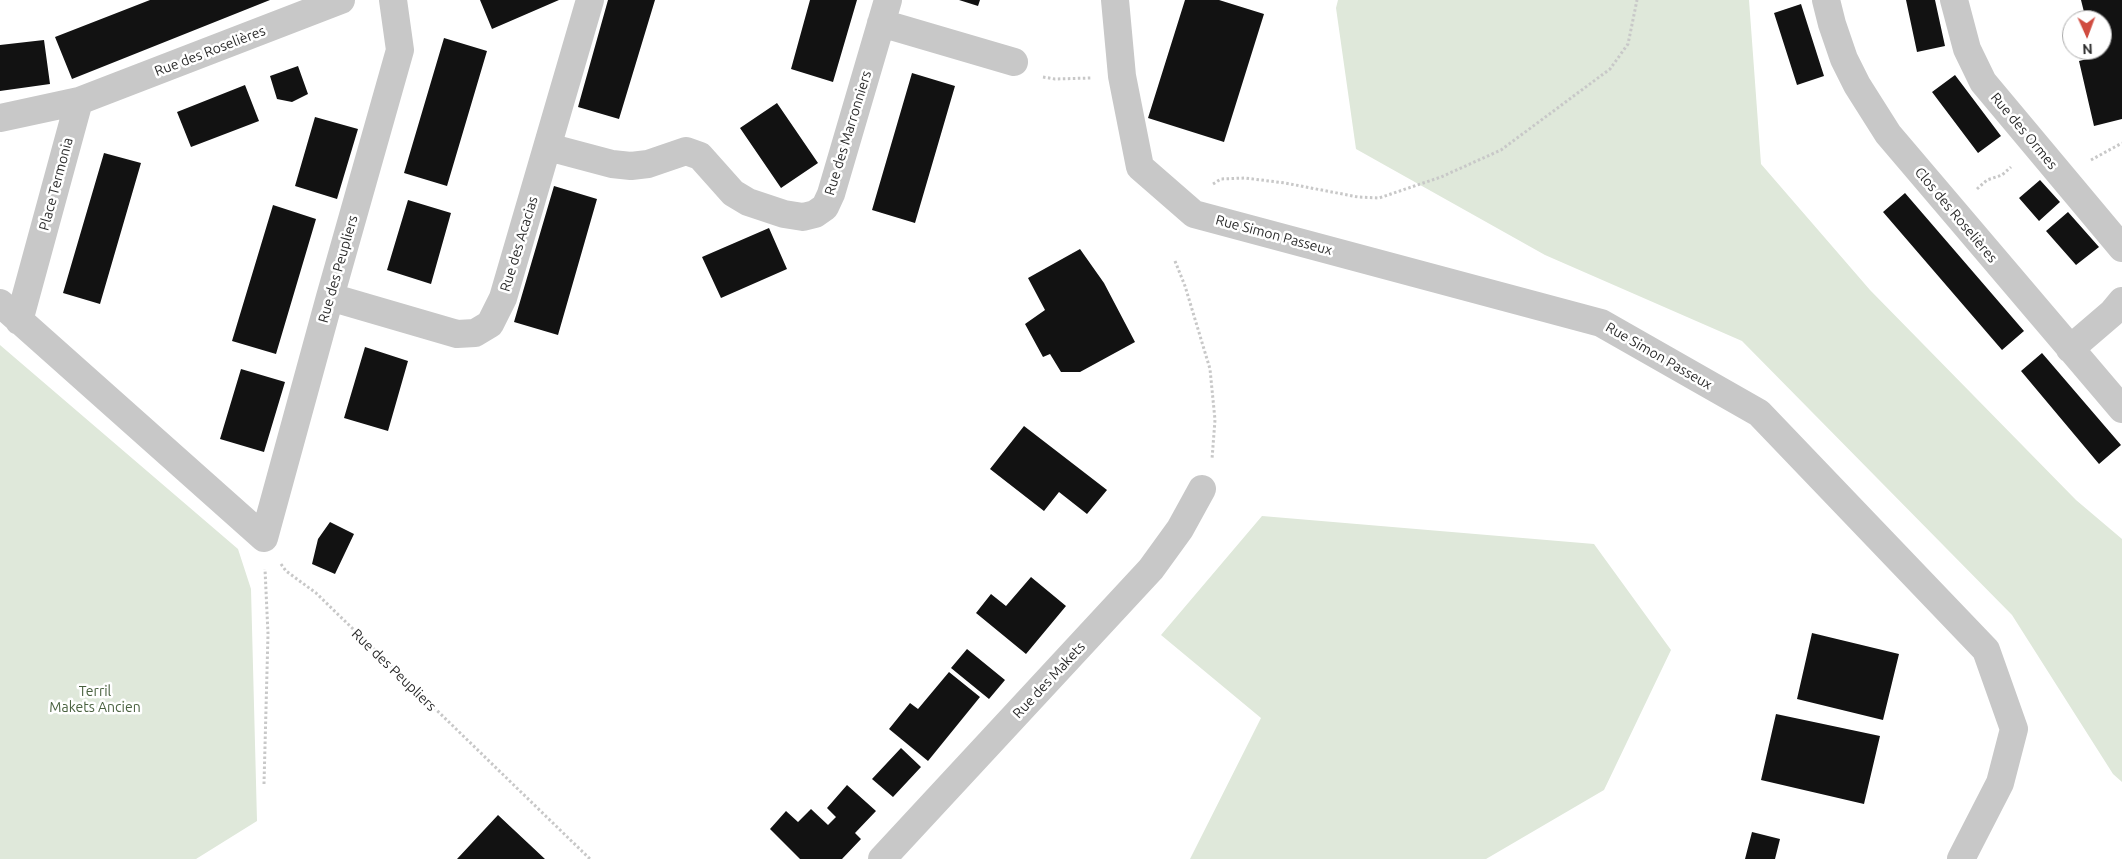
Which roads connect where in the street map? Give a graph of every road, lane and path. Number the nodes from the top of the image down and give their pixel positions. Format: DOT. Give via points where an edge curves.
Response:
graph roads {
  1 [pos="342,0"];
  2 [pos="393,0"];
  3 [pos="590,0"];
  4 [pos="1115,0"];
  5 [pos="1638,0"];
  6 [pos="1826,0"];
  7 [pos="1954,0"];
  8 [pos="884,12"];
  9 [pos="1014,62"];
  10 [pos="1122,76"];
  11 [pos="79,101"];
  12 [pos="0,118"];
  13 [pos="2036,146"];
  14 [pos="548,147"];
  15 [pos="1184,206"];
  16 [pos="1951,210"];
  17 [pos="2122,248"];
  18 [pos="1175,261"];
  19 [pos="330,297"];
  20 [pos="2122,301"];
  21 [pos="9,312"];
  22 [pos="2070,349"];
  23 [pos="2122,409"];
  24 [pos="1202,489"];
  25 [pos="264,538"];
  26 [pos="264,784"];
  27 [pos="590,859"];
  28 [pos="882,859"];
  29 [pos="1961,859"];
  1 -- 11 [label="street, Rue des Roselières"];
  2 -- 19 [label="street, Rue des Peupliers" via="400,50"];
  3 -- 14 [label="street, Rue des Acacias"];
  4 -- 10 [label="street, Rue Simon Passeux"];
  5 -- 15 [label="path" via="1628,44 1610,69 1501,150 1441,177 1379,198 1245,178 1220,179"];
  6 -- 16 [label="street, Clos des Roselières" via="1844,59 1872,111"];
  7 -- 13 [label="street, Rue des Ormes" via="1966,48 1975,68"];
  8 -- 9 [label="street, Rue des Marronniers"];
  8 -- 14 [label="street, Rue des Marronniers" via="831,194 824,207 815,214 803,217 784,214 748,202 733,193 700,156 686,151 648,164 631,166"];
  9 -- 10 [label="path" via="1033,75 1055,79"];
  10 -- 15 [label="street, Rue Simon Passeux" via="1140,167"];
  11 -- 12 [label="street"];
  11 -- 21 [label="street, Place Termonia"];
  13 -- 16 [label="path" via="2002,175 1987,180"];
  13 -- 17 [label="street, Rue des Ormes"];
  14 -- 19 [label="street, Rue des Acacias" via="503,298 490,324 475,333 456,334"];
  15 -- 29 [label="street, Rue Simon Passeux" via="1194,214 1601,323 1759,413 1986,650 2014,729 2000,783"];
  16 -- 22 [label="street, Clos des Roselières"];
  18 -- 24 [label="path" via="1210,369 1214,445"];
  19 -- 25 [label="street, Rue des Peupliers"];
  20 -- 22 [label="street"];
  21 -- 25 [label="street"];
  22 -- 23 [label="street, Clos des Roselières"];
  24 -- 28 [label="street, Rue des Makets" via="1180,529 1151,569"];
  25 -- 26 [label="path" via="268,634"];
  25 -- 27 [label="path, Rue des Peupliers" via="286,571 316,593"];
}
